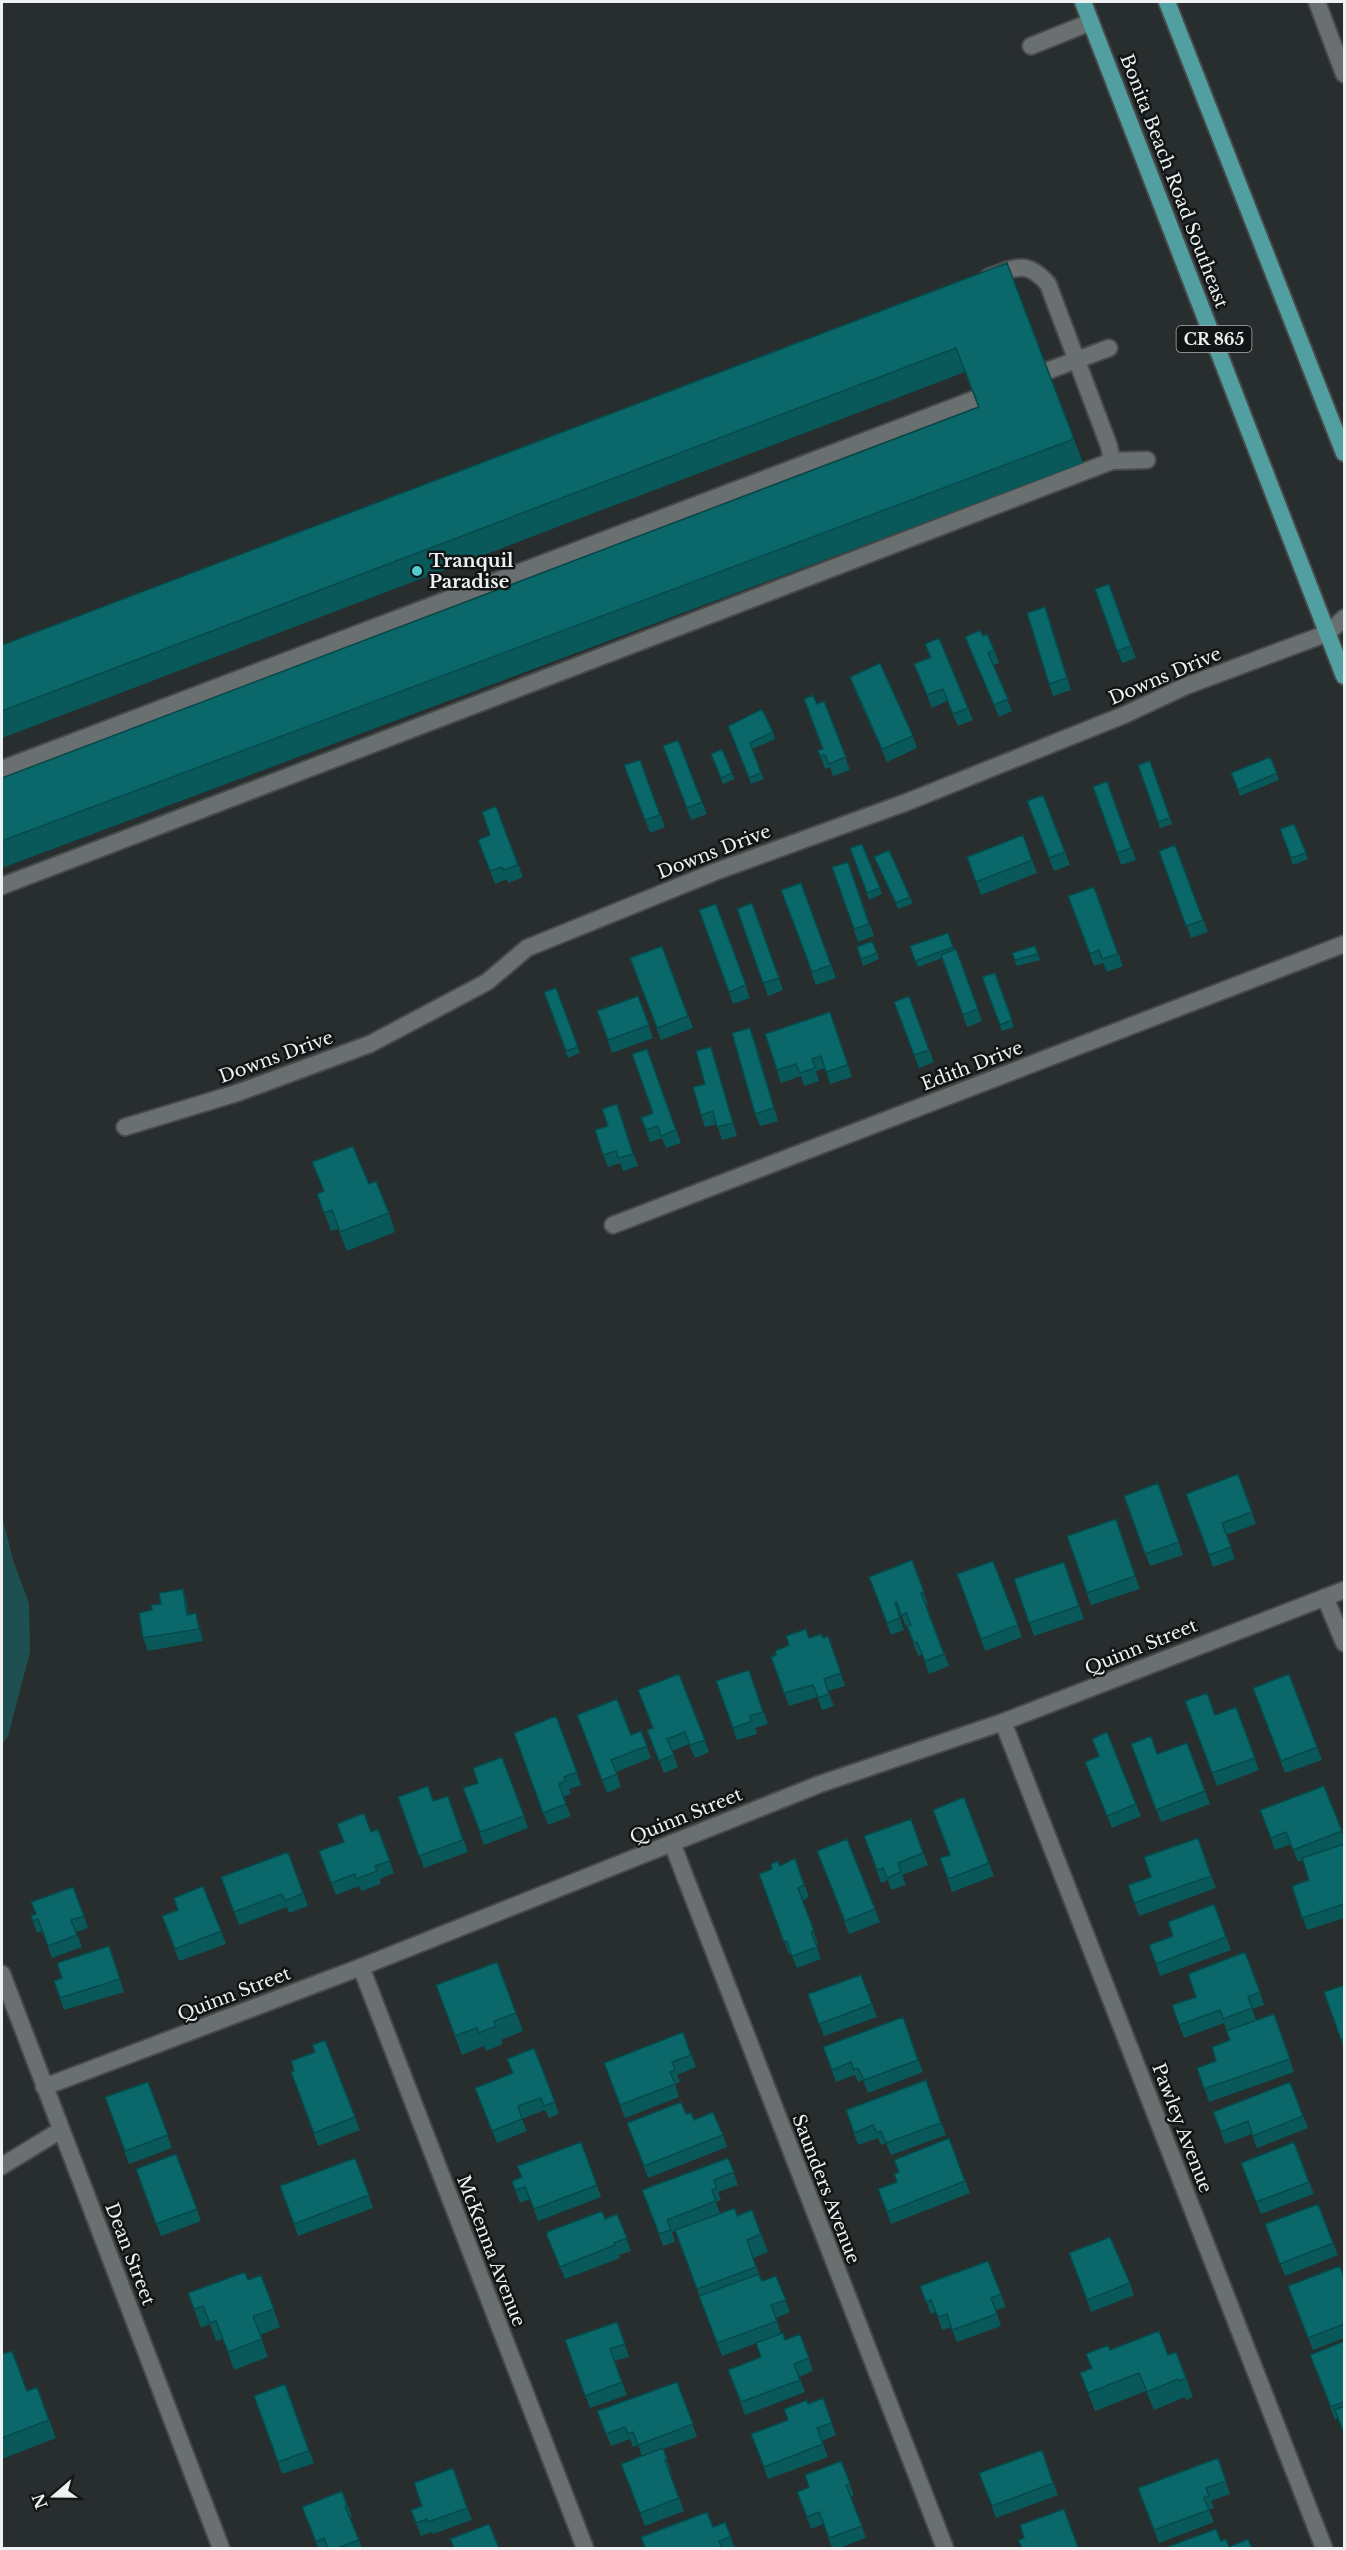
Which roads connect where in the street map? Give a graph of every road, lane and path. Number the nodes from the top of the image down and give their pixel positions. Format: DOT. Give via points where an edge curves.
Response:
graph roads {
  1 [pos="1083,2"];
  2 [pos="1167,2"];
  3 [pos="1317,2"];
  4 [pos="1091,22"];
  5 [pos="1031,46"];
  6 [pos="1344,74"];
  7 [pos="975,282"];
  8 [pos="1108,348"];
  9 [pos="1077,360"];
  10 [pos="1344,453"];
  11 [pos="1147,460"];
  12 [pos="1112,461"];
  13 [pos="1344,618"];
  14 [pos="1336,633"];
  15 [pos="1344,676"];
  16 [pos="2,769"];
  17 [pos="2,886"];
  18 [pos="1344,944"];
  19 [pos="125,1127"];
  20 [pos="613,1225"];
  21 [pos="1344,1590"];
  22 [pos="1325,1597"];
  23 [pos="1344,1643"];
  24 [pos="1003,1722"];
  25 [pos="672,1843"];
  26 [pos="361,1967"];
  27 [pos="2,1974"];
  28 [pos="44,2087"];
  29 [pos="61,2130"];
  30 [pos="2,2166"];
  31 [pos="221,2548"];
  32 [pos="585,2548"];
  33 [pos="945,2548"];
  34 [pos="1324,2548"];
  1 -- 4 [label="main road, Bonita Beach Road Southeast / CR 865"];
  2 -- 10 [label="main road"];
  3 -- 6 [label="street"];
  4 -- 5 [label="street"];
  4 -- 14 [label="main road, Bonita Beach Road Southeast / CR 865"];
  7 -- 9 [label="street" via="1022,267 1038,272 1048,284"];
  8 -- 9 [label="street"];
  9 -- 12 [label="street"];
  9 -- 16 [label="street"];
  11 -- 12 [label="street"];
  12 -- 17 [label="street"];
  13 -- 14 [label="street"];
  14 -- 15 [label="main road, Bonita Beach Road Southeast / CR 865"];
  14 -- 19 [label="street, Downs Drive" via="1186,686 907,802 717,871 527,948 486,982 370,1044 237,1093"];
  18 -- 20 [label="street, Edith Drive"];
  21 -- 22 [label="street, Quinn Street"];
  22 -- 23 [label="street"];
  22 -- 24 [label="street, Quinn Street"];
  24 -- 25 [label="street, Quinn Street" via="820,1784"];
  24 -- 34 [label="street, Pawley Avenue"];
  25 -- 26 [label="street, Quinn Street"];
  25 -- 33 [label="street, Saunders Avenue"];
  26 -- 28 [label="street, Quinn Street"];
  26 -- 32 [label="street, McKenna Avenue"];
  27 -- 28 [label="street, Dean Street"];
  28 -- 29 [label="street, Dean Street"];
  29 -- 30 [label="street"];
  29 -- 31 [label="street, Dean Street"];
}
